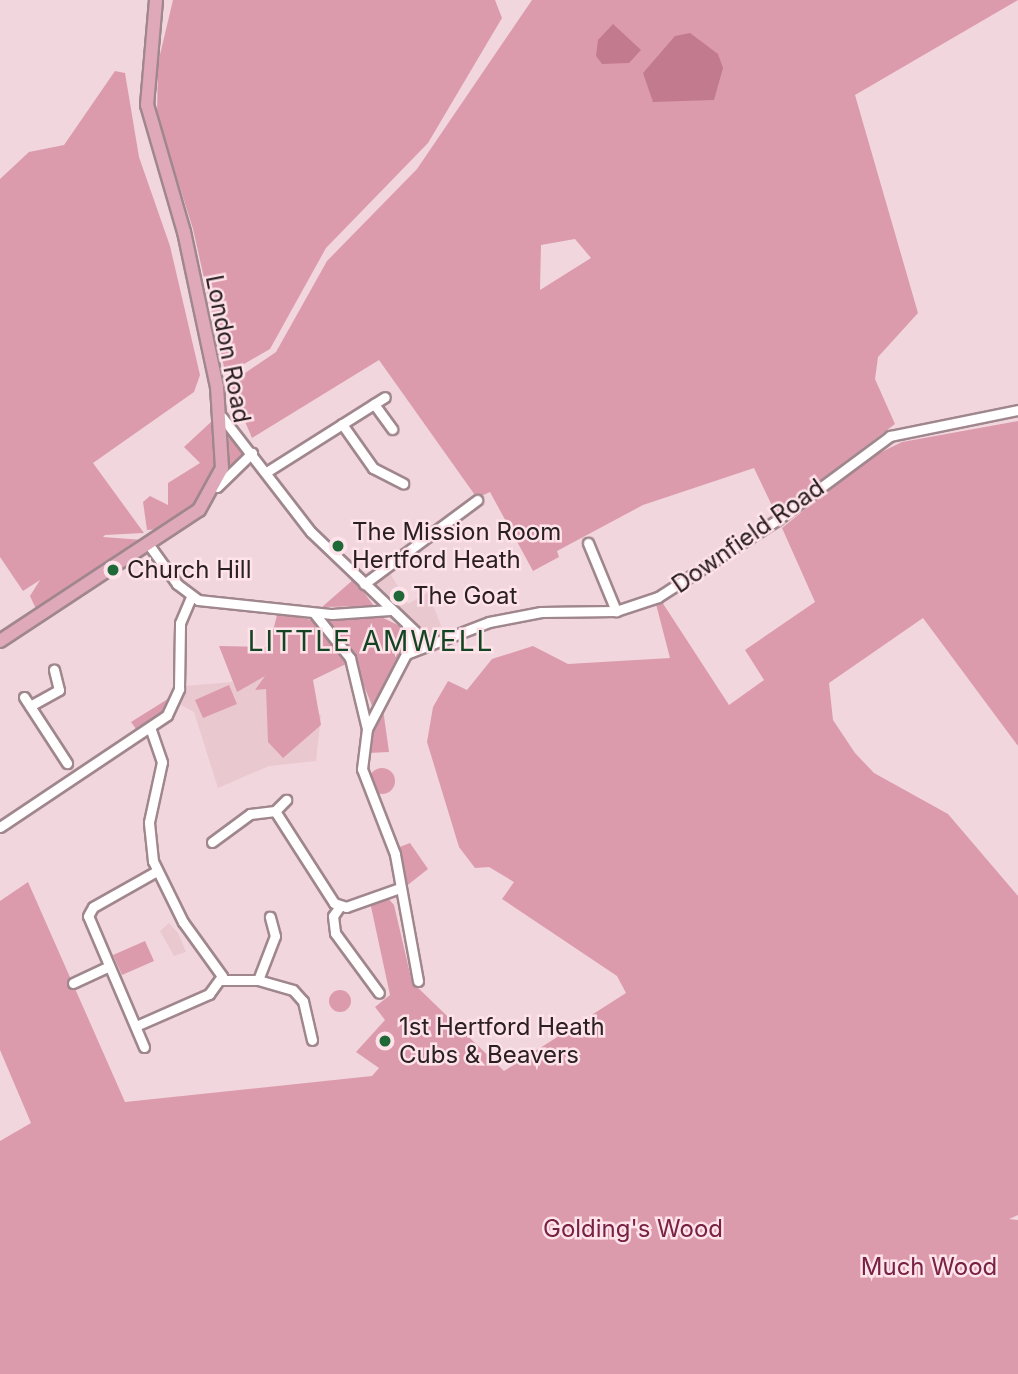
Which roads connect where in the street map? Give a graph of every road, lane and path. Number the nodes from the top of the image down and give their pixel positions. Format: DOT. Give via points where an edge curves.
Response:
graph roads {
  1 [pos="156,0"];
  2 [pos="385,397"];
  3 [pos="374,404"];
  4 [pos="1018,410"];
  5 [pos="222,417"];
  6 [pos="342,424"];
  7 [pos="392,429"];
  8 [pos="253,453"];
  9 [pos="268,471"];
  10 [pos="403,483"];
  11 [pos="216,487"];
  12 [pos="477,500"];
  13 [pos="588,543"];
  14 [pos="149,545"];
  15 [pos="364,584"];
  16 [pos="191,597"];
  17 [pos="390,610"];
  18 [pos="616,611"];
  19 [pos="313,612"];
  20 [pos="407,626"];
  21 [pos="0,641"];
  22 [pos="426,642"];
  23 [pos="412,650"];
  24 [pos="54,670"];
  25 [pos="24,696"];
  26 [pos="30,706"];
  27 [pos="150,728"];
  28 [pos="367,729"];
  29 [pos="67,764"];
  30 [pos="89,766"];
  31 [pos="58,785"];
  32 [pos="286,800"];
  33 [pos="275,811"];
  34 [pos="0,827"];
  35 [pos="212,842"];
  36 [pos="158,871"];
  37 [pos="400,888"];
  38 [pos="340,906"];
  39 [pos="270,917"];
  40 [pos="109,966"];
  41 [pos="221,980"];
  42 [pos="258,980"];
  43 [pos="418,981"];
  44 [pos="74,983"];
  45 [pos="379,993"];
  46 [pos="136,1026"];
  47 [pos="312,1040"];
  48 [pos="145,1046"];
  1 -- 5 [label="main road, London Road" via="147,105 184,232"];
  2 -- 3 [label="street"];
  3 -- 6 [label="street"];
  3 -- 7 [label="street"];
  4 -- 18 [label="street, Downfield Road" via="890,436 696,577"];
  5 -- 8 [label="street"];
  5 -- 11 [label="main road, London Road"];
  6 -- 9 [label="street"];
  6 -- 10 [label="street" via="373,468"];
  8 -- 9 [label="street"];
  8 -- 11 [label="street"];
  9 -- 15 [label="street" via="301,520"];
  11 -- 14 [label="main road" via="199,510"];
  12 -- 15 [label="street"];
  13 -- 18 [label="street"];
  14 -- 16 [label="street"];
  14 -- 21 [label="main road"];
  15 -- 17 [label="street"];
  16 -- 19 [label="street"];
  16 -- 27 [label="street" via="180,623 175,703"];
  17 -- 19 [label="street"];
  17 -- 20 [label="street"];
  18 -- 22 [label="street, Downfield Road" via="541,612"];
  19 -- 28 [label="street" via="349,658"];
  20 -- 22 [label="street"];
  20 -- 23 [label="street"];
  22 -- 23 [label="street, Downfield Road"];
  23 -- 28 [label="street"];
  24 -- 26 [label="street" via="59,690"];
  25 -- 26 [label="street"];
  26 -- 29 [label="street"];
  27 -- 30 [label="street"];
  27 -- 36 [label="street" via="162,762 149,836"];
  28 -- 37 [label="street" via="363,774 395,855"];
  29 -- 30 [label="street"];
  29 -- 31 [label="street"];
  30 -- 31 [label="street"];
  31 -- 34 [label="street"];
  32 -- 33 [label="street"];
  33 -- 35 [label="street" via="256,811"];
  33 -- 38 [label="street"];
  36 -- 40 [label="street" via="90,911"];
  36 -- 41 [label="street"];
  37 -- 38 [label="street"];
  37 -- 43 [label="street"];
  38 -- 45 [label="street" via="335,933"];
  39 -- 42 [label="street" via="275,936"];
  40 -- 44 [label="street"];
  40 -- 46 [label="street"];
  41 -- 42 [label="street"];
  41 -- 46 [label="street" via="209,994"];
  42 -- 47 [label="street" via="297,993"];
  46 -- 48 [label="street"];
}
